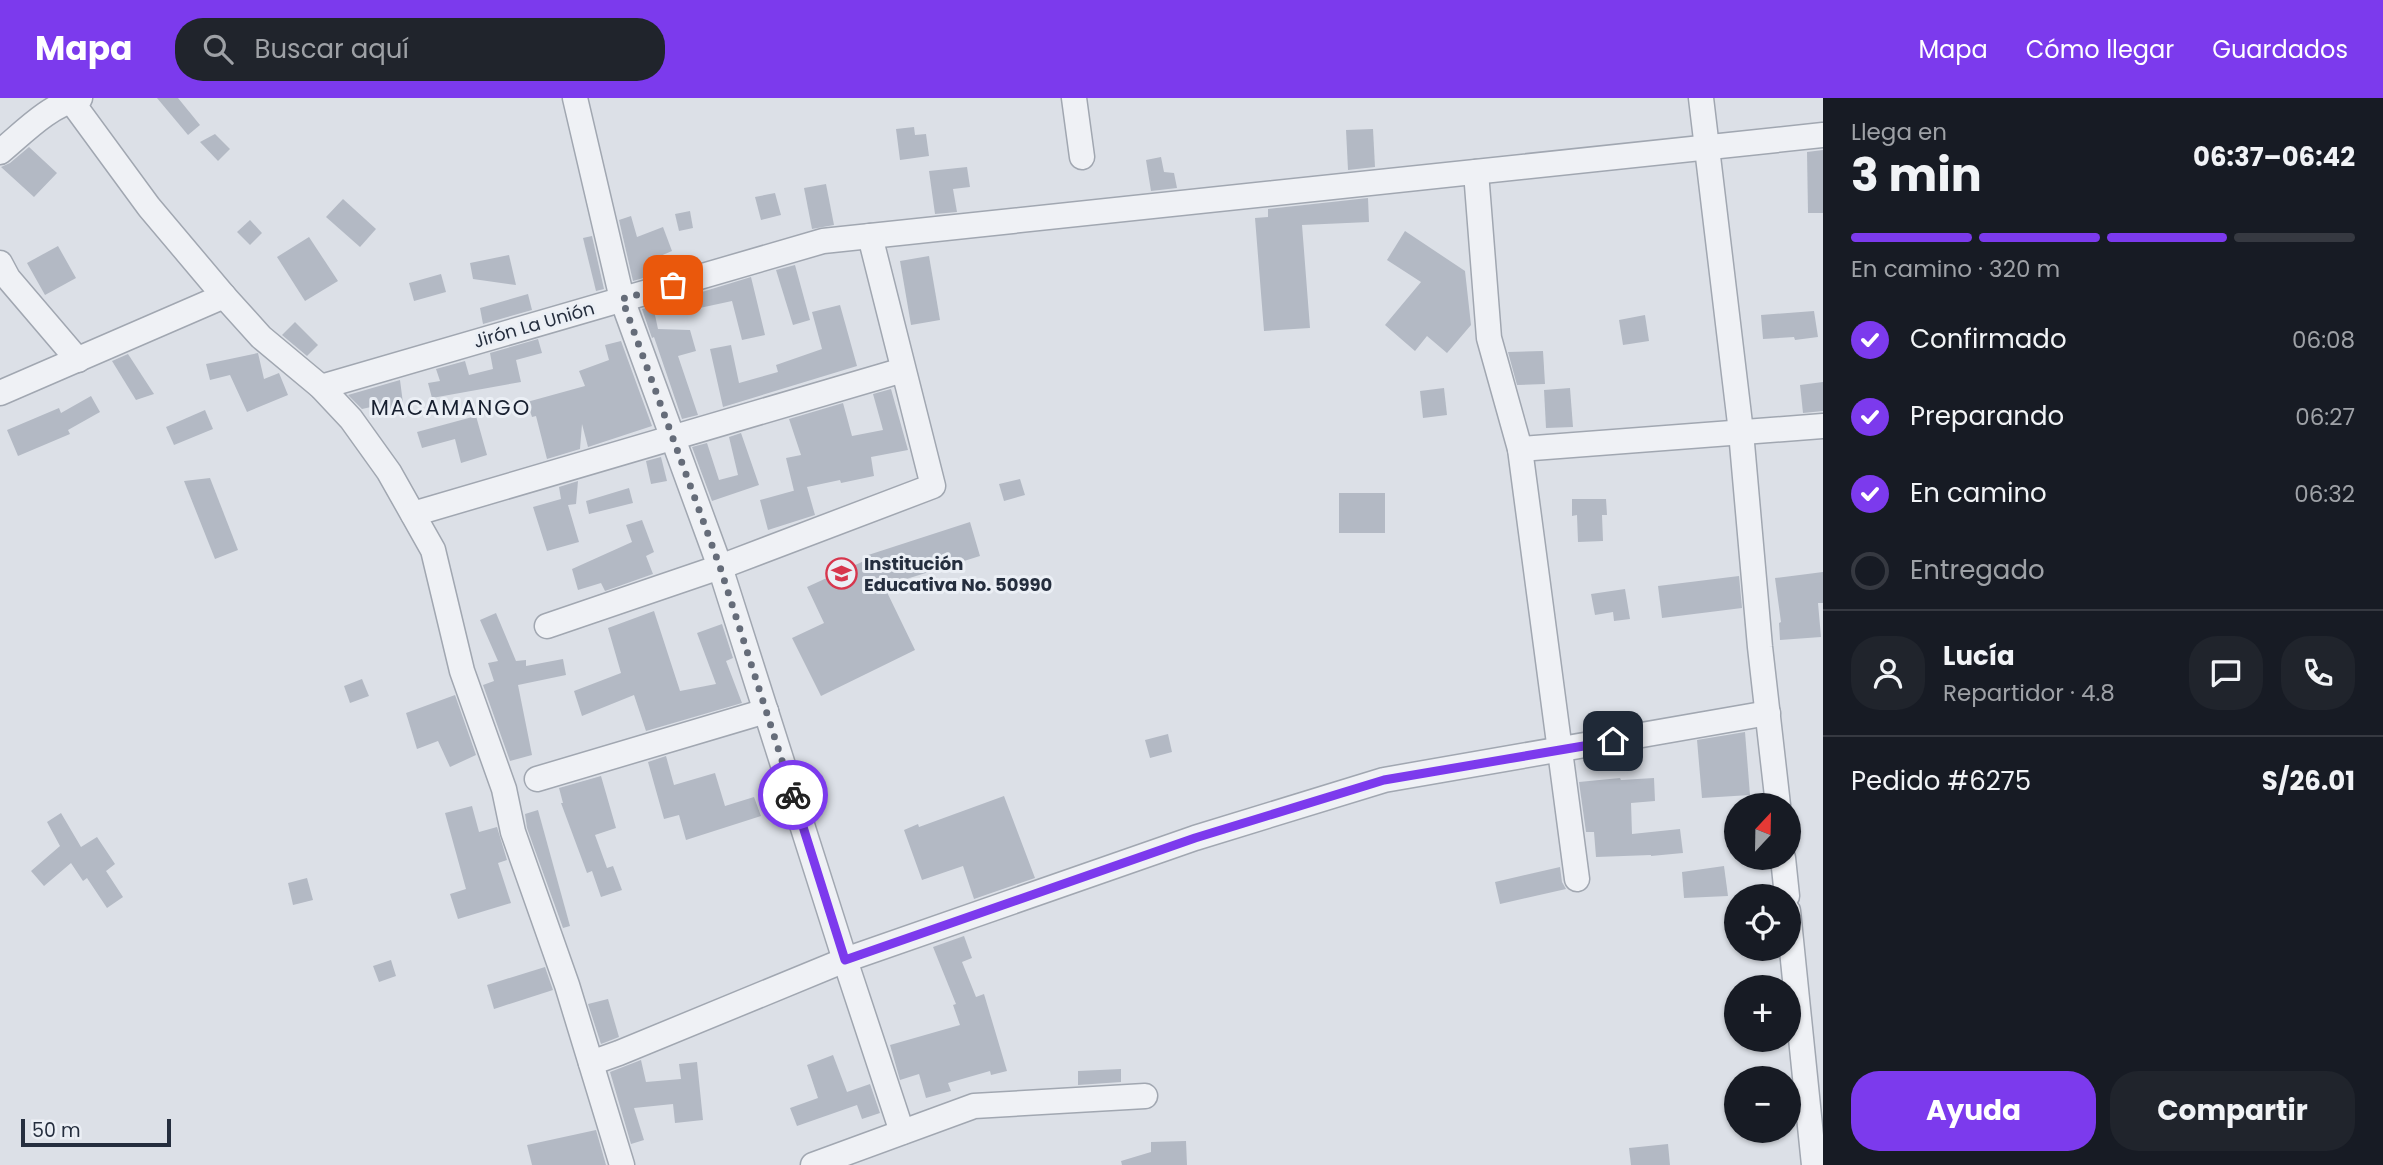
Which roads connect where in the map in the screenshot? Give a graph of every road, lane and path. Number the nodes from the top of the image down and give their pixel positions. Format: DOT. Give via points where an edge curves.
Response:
graph roads {
  1 [pos="575,98"];
  2 [pos="1074,98"];
  3 [pos="1701,98"];
  4 [pos="73,99"];
  5 [pos="1823,135"];
  6 [pos="1707,148"];
  7 [pos="0,152"];
  8 [pos="1082,157"];
  9 [pos="1476,172"];
  10 [pos="870,236"];
  11 [pos="3,274"];
  12 [pos="224,296"];
  13 [pos="622,299"];
  14 [pos="78,360"];
  15 [pos="903,370"];
  16 [pos="321,387"];
  17 [pos="0,393"];
  18 [pos="1823,426"];
  19 [pos="1741,432"];
  20 [pos="672,438"];
  21 [pos="1520,449"];
  22 [pos="413,514"];
  23 [pos="720,567"];
  24 [pos="547,626"];
  25 [pos="766,712"];
  26 [pos="1769,713"];
  27 [pos="1562,750"];
  28 [pos="537,779"];
  29 [pos="1777,793"];
  30 [pos="1577,879"];
  31 [pos="845,960"];
  32 [pos="1793,961"];
  33 [pos="591,1063"];
  34 [pos="1145,1096"];
  35 [pos="902,1132"];
  36 [pos="622,1165"];
  37 [pos="813,1165"];
  38 [pos="1814,1165"];
  1 -- 13 [label="street"];
  2 -- 8 [label="street"];
  3 -- 6 [label="street"];
  4 -- 7 [label="street"];
  4 -- 12 [label="street" via="149,207"];
  5 -- 6 [label="street, Jirón La Unión"];
  6 -- 9 [label="street, Jirón La Unión"];
  6 -- 19 [label="street"];
  9 -- 10 [label="street, Jirón La Unión"];
  9 -- 21 [label="street" via="1489,338"];
  10 -- 13 [label="street, Jirón La Unión" via="823,241"];
  10 -- 15 [label="street"];
  11 -- 14 [label="street"];
  12 -- 14 [label="street"];
  12 -- 16 [label="street" via="261,337"];
  13 -- 16 [label="street, Jirón La Unión"];
  13 -- 20 [label="street"];
  14 -- 17 [label="street"];
  15 -- 20 [label="street"];
  15 -- 23 [label="street" via="933,486"];
  16 -- 22 [label="street" via="351,419"];
  18 -- 19 [label="street"];
  19 -- 21 [label="street"];
  19 -- 26 [label="street"];
  20 -- 22 [label="street"];
  20 -- 23 [label="street"];
  21 -- 27 [label="street"];
  22 -- 33 [label="street" via="433,550 462,671"];
  23 -- 24 [label="street"];
  23 -- 25 [label="street"];
  25 -- 28 [label="street"];
  25 -- 31 [label="street"];
  26 -- 27 [label="street"];
  26 -- 29 [label="street"];
  27 -- 30 [label="street"];
  27 -- 31 [label="street" via="1384,780 1195,838"];
  31 -- 33 [label="street"];
  31 -- 35 [label="street"];
  32 -- 38 [label="street"];
  33 -- 36 [label="street"];
  34 -- 35 [label="street" via="974,1106"];
  35 -- 37 [label="street"];
}
